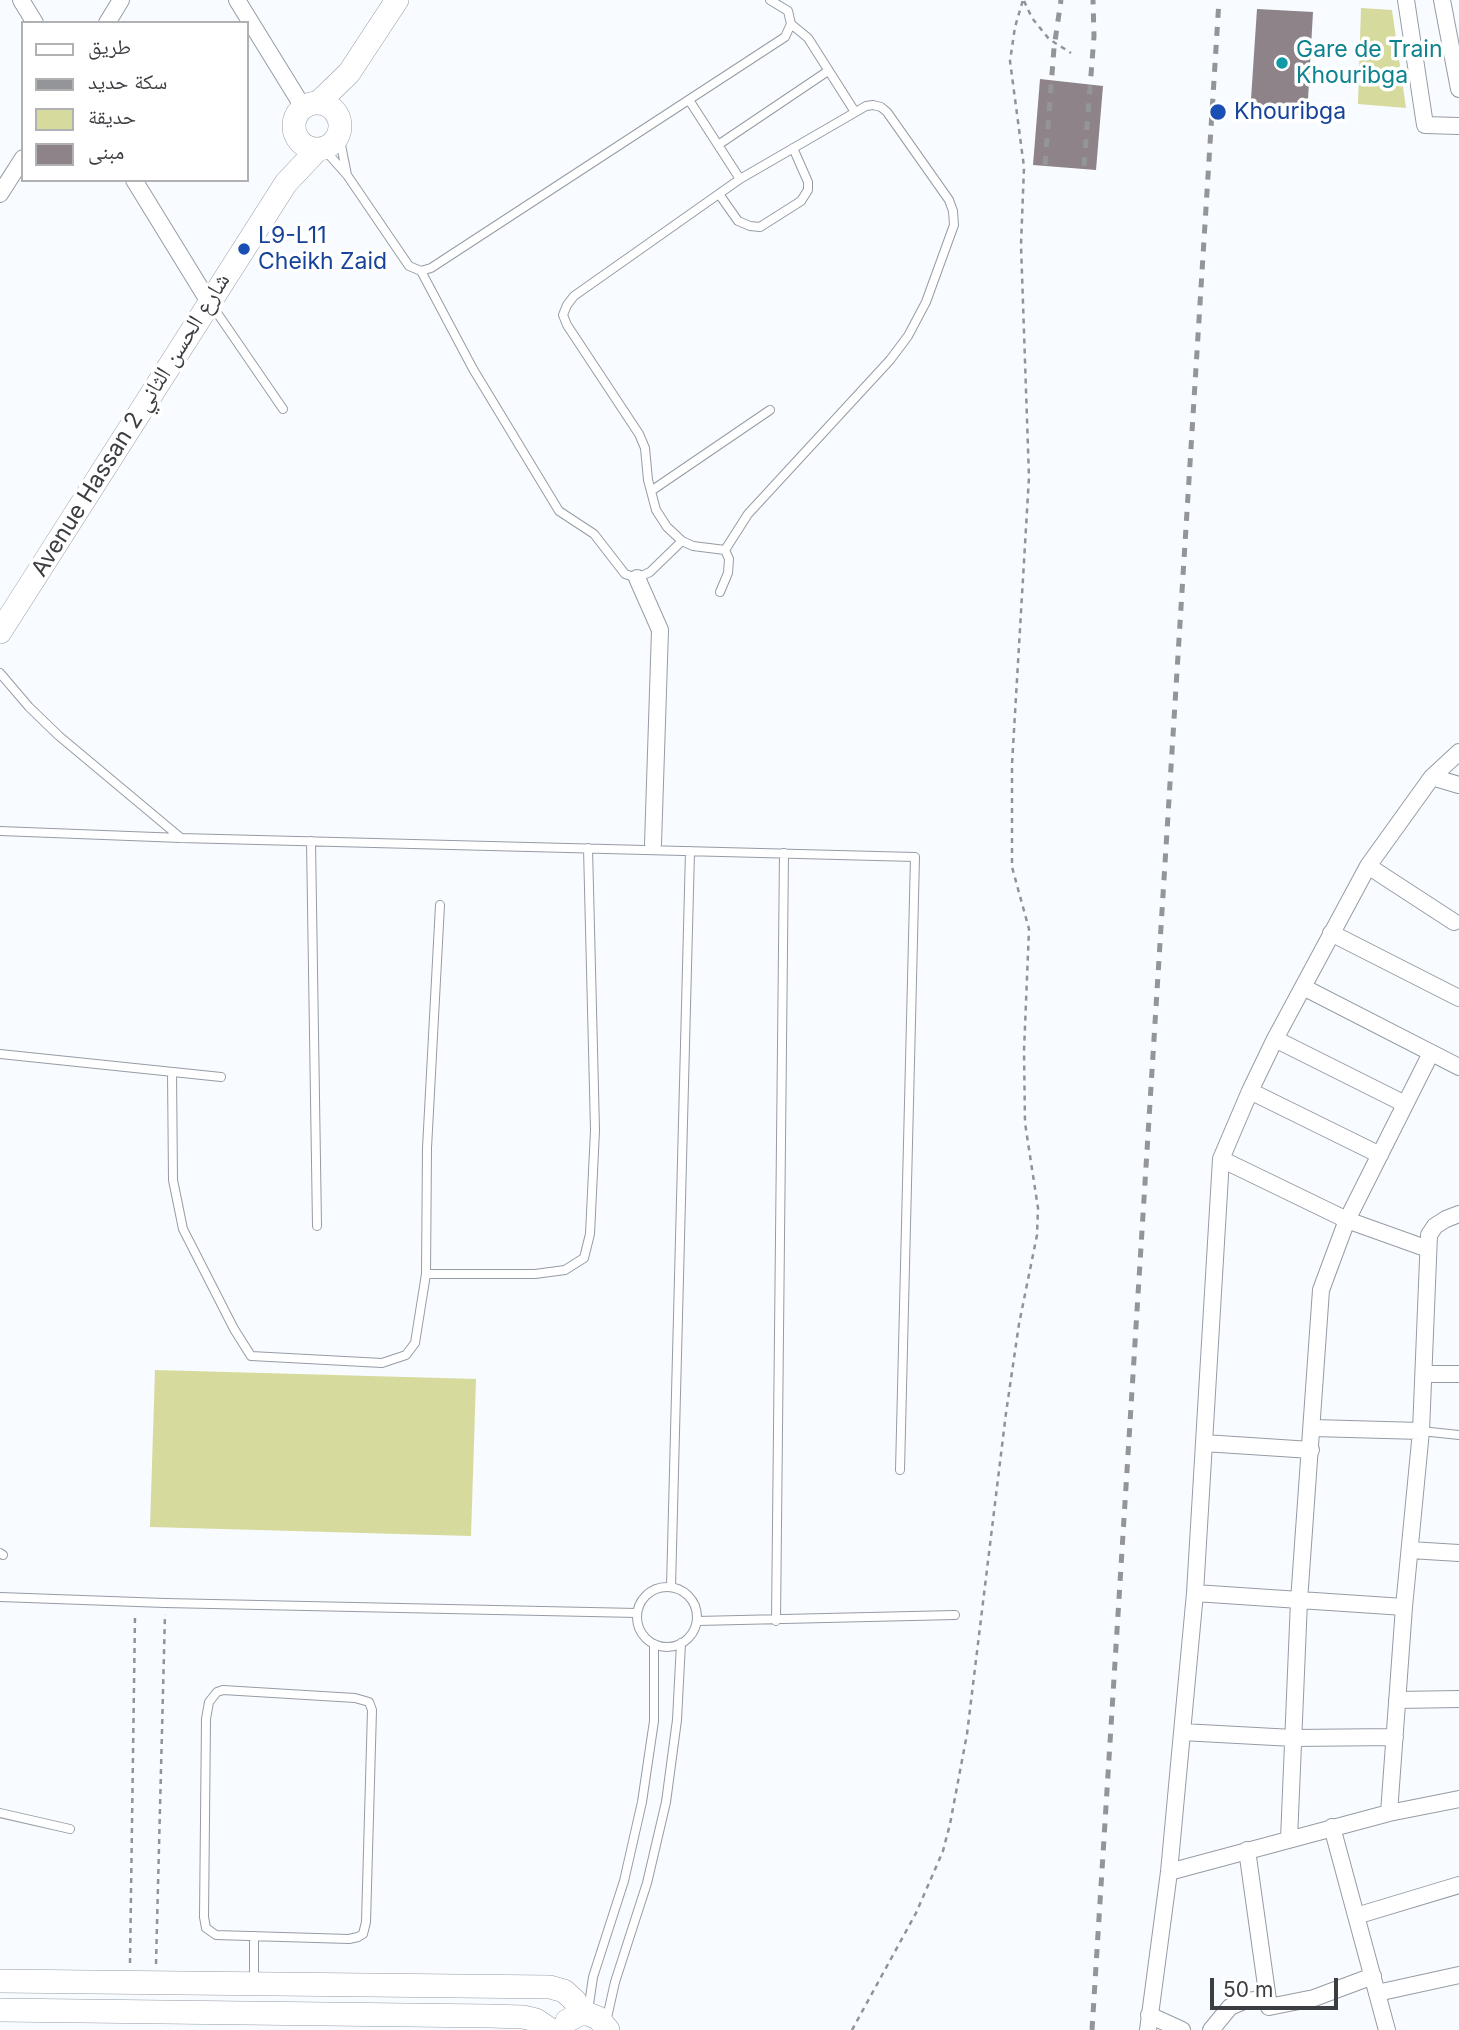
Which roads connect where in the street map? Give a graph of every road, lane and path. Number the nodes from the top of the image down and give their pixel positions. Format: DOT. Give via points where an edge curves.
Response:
graph roads {
  1 [pos="21,0"];
  2 [pos="121,0"];
  3 [pos="237,0"];
  4 [pos="397,0"];
  5 [pos="770,0"];
  6 [pos="1023,0"];
  7 [pos="1406,0"];
  8 [pos="1448,2"];
  9 [pos="34,21"];
  10 [pos="108,21"];
  11 [pos="791,24"];
  12 [pos="1072,53"];
  13 [pos="828,71"];
  14 [pos="1459,89"];
  15 [pos="689,100"];
  16 [pos="320,106"];
  17 [pos="855,113"];
  18 [pos="1459,127"];
  19 [pos="320,144"];
  20 [pos="718,145"];
  21 [pos="793,148"];
  22 [pos="21,161"];
  23 [pos="347,174"];
  24 [pos="740,179"];
  25 [pos="135,182"];
  26 [pos="0,194"];
  27 [pos="719,194"];
  28 [pos="421,271"];
  29 [pos="209,302"];
  30 [pos="283,409"];
  31 [pos="770,410"];
  32 [pos="651,491"];
  33 [pos="682,541"];
  34 [pos="725,550"];
  35 [pos="637,578"];
  36 [pos="720,592"];
  37 [pos="0,632"];
  38 [pos="0,673"];
  39 [pos="1459,752"];
  40 [pos="1432,777"];
  41 [pos="1459,785"];
  42 [pos="0,831"];
  43 [pos="181,838"];
  44 [pos="311,841"];
  45 [pos="653,844"];
  46 [pos="588,848"];
  47 [pos="690,851"];
  48 [pos="784,853"];
  49 [pos="1368,866"];
  50 [pos="440,905"];
  51 [pos="1454,922"];
  52 [pos="1331,933"];
  53 [pos="1303,987"];
  54 [pos="1459,998"];
  55 [pos="1275,1039"];
  56 [pos="1431,1052"];
  57 [pos="0,1054"];
  58 [pos="1459,1066"];
  59 [pos="172,1072"];
  60 [pos="221,1077"];
  61 [pos="1250,1091"];
  62 [pos="1405,1104"];
  63 [pos="1380,1155"];
  64 [pos="1221,1159"];
  65 [pos="1459,1214"];
  66 [pos="1347,1220"];
  67 [pos="317,1226"];
  68 [pos="1428,1250"];
  69 [pos="426,1274"];
  70 [pos="1424,1374"];
  71 [pos="1459,1374"];
  72 [pos="1313,1428"];
  73 [pos="1421,1431"];
  74 [pos="1459,1435"];
  75 [pos="1204,1443"];
  76 [pos="1311,1450"];
  77 [pos="900,1470"];
  78 [pos="1410,1550"];
  79 [pos="1459,1553"];
  80 [pos="671,1587"];
  81 [pos="1195,1593"];
  82 [pos="0,1597"];
  83 [pos="1299,1601"];
  84 [pos="136,1602"];
  85 [pos="165,1603"];
  86 [pos="1404,1607"];
  87 [pos="638,1613"];
  88 [pos="955,1615"];
  89 [pos="697,1621"];
  90 [pos="776,1621"];
  91 [pos="681,1643"];
  92 [pos="654,1644"];
  93 [pos="1459,1699"];
  94 [pos="1397,1700"];
  95 [pos="1182,1732"];
  96 [pos="1395,1737"];
  97 [pos="1293,1738"];
  98 [pos="1459,1799"];
  99 [pos="0,1813"];
  100 [pos="1390,1813"];
  101 [pos="1332,1828"];
  102 [pos="70,1829"];
  103 [pos="1289,1839"];
  104 [pos="1247,1850"];
  105 [pos="1169,1872"];
  106 [pos="1459,1885"];
  107 [pos="1356,1916"];
  108 [pos="254,1937"];
  109 [pos="1459,1975"];
  110 [pos="1373,1976"];
  111 [pos="0,1981"];
  112 [pos="130,1982"];
  113 [pos="156,1982"];
  114 [pos="254,1983"];
  115 [pos="490,1986"];
  116 [pos="1377,1993"];
  117 [pos="1267,1999"];
  118 [pos="0,2010"];
  119 [pos="253,2013"];
  120 [pos="489,2016"];
  121 [pos="596,2021"];
  122 [pos="1148,2022"];
  123 [pos="551,2030"];
  124 [pos="561,2030"];
  125 [pos="852,2030"];
  126 [pos="1182,2030"];
  127 [pos="1211,2030"];
  128 [pos="1387,2030"];
  1 -- 9 [label="street"];
  2 -- 10 [label="street"];
  3 -- 16 [label="street"];
  4 -- 16 [label="main road" via="349,73"];
  5 -- 11 [label="lane" via="788,11"];
  6 -- 12 [label="path" via="1049,39"];
  6 -- 125 [label="path" via="1010,61 1024,167 1021,245 1029,477 1012,764 1012,867 1029,929 1025,1123 1038,1208 1037,1235 1019,1324 967,1734 950,1824 916,1913"];
  7 -- 18 [label="street" via="1425,125"];
  8 -- 14 [label="street"];
  11 -- 13 [label="lane" via="808,38"];
  11 -- 15 [label="lane" via="785,37"];
  13 -- 17 [label="lane"];
  13 -- 20 [label="lane"];
  15 -- 20 [label="lane"];
  15 -- 28 [label="lane"];
  16 -- 19 [label="main road" via="341,123"];
  16 -- 19 [label="main road" via="297,114 294,123 295,133"];
  17 -- 21 [label="lane"];
  17 -- 34 [label="lane" via="873,105 887,112 949,200 954,225 908,337 748,514"];
  19 -- 23 [label="lane"];
  19 -- 23 [label="lane"];
  19 -- 29 [label="main road, Avenue Hassan 2 شارع الحسن الثاني" via="286,183"];
  20 -- 24 [label="lane"];
  21 -- 24 [label="lane"];
  21 -- 27 [label="lane" via="808,190 801,201 760,227 738,221"];
  22 -- 26 [label="street"];
  23 -- 28 [label="lane" via="409,267"];
  24 -- 27 [label="lane"];
  25 -- 29 [label="street"];
  27 -- 32 [label="lane" via="575,296 564,314 645,447"];
  28 -- 35 [label="lane" via="473,369 559,511 594,534 625,574"];
  29 -- 30 [label="lane"];
  29 -- 37 [label="main road, Avenue Hassan 2 شارع الحسن الثاني"];
  31 -- 32 [label="lane"];
  32 -- 33 [label="lane" via="656,510"];
  33 -- 34 [label="lane"];
  33 -- 35 [label="lane" via="650,572"];
  34 -- 36 [label="lane" via="728,573"];
  35 -- 45 [label="street" via="660,631"];
  38 -- 43 [label="lane" via="60,736"];
  39 -- 40 [label="street"];
  40 -- 41 [label="street"];
  40 -- 49 [label="street"];
  42 -- 43 [label="lane"];
  43 -- 44 [label="lane"];
  44 -- 46 [label="lane"];
  44 -- 67 [label="lane"];
  46 -- 47 [label="lane"];
  46 -- 69 [label="lane" via="595,1130 590,1234 584,1258 565,1270 535,1274"];
  47 -- 48 [label="lane"];
  47 -- 80 [label="lane"];
  48 -- 77 [label="lane" via="915,857"];
  48 -- 90 [label="lane"];
  49 -- 51 [label="street"];
  49 -- 52 [label="street"];
  50 -- 69 [label="lane" via="427,1148"];
  52 -- 53 [label="street"];
  52 -- 54 [label="street"];
  53 -- 55 [label="street"];
  53 -- 56 [label="street"];
  55 -- 61 [label="street"];
  55 -- 62 [label="street"];
  56 -- 58 [label="street"];
  56 -- 62 [label="street"];
  57 -- 59 [label="lane"];
  59 -- 60 [label="lane"];
  59 -- 69 [label="lane" via="173,1180 183,1229 251,1356 382,1363 406,1355 415,1343"];
  61 -- 63 [label="street"];
  61 -- 64 [label="street"];
  62 -- 63 [label="street"];
  63 -- 66 [label="street"];
  64 -- 66 [label="street"];
  64 -- 75 [label="street"];
  65 -- 68 [label="street" via="1435,1226"];
  66 -- 68 [label="street"];
  66 -- 72 [label="street" via="1321,1290"];
  68 -- 70 [label="street"];
  70 -- 71 [label="street"];
  70 -- 73 [label="street"];
  72 -- 73 [label="street"];
  72 -- 76 [label="street"];
  73 -- 74 [label="lane"];
  73 -- 78 [label="street"];
  75 -- 76 [label="street"];
  75 -- 81 [label="street"];
  76 -- 83 [label="street"];
  78 -- 79 [label="street"];
  78 -- 86 [label="street"];
  80 -- 87 [label="lane" via="653,1590"];
  80 -- 89 [label="lane" via="688,1595"];
  81 -- 83 [label="street"];
  81 -- 95 [label="street"];
  82 -- 84 [label="lane"];
  83 -- 86 [label="street"];
  83 -- 97 [label="street"];
  84 -- 85 [label="lane"];
  84 -- 112 [label="path"];
  85 -- 87 [label="lane"];
  85 -- 113 [label="path"];
  86 -- 94 [label="street"];
  87 -- 92 [label="lane" via="641,1631"];
  88 -- 90 [label="lane"];
  89 -- 90 [label="lane"];
  89 -- 91 [label="lane"];
  91 -- 92 [label="lane" via="673,1647"];
  91 -- 121 [label="lane" via="666,1802 648,1883 615,1982"];
  92 -- 121 [label="lane" via="654,1721 642,1802 624,1881 593,1977"];
  93 -- 94 [label="street"];
  94 -- 96 [label="street"];
  95 -- 97 [label="street"];
  95 -- 105 [label="street"];
  96 -- 97 [label="street"];
  96 -- 100 [label="street"];
  97 -- 103 [label="street"];
  98 -- 100 [label="street"];
  99 -- 102 [label="lane"];
  100 -- 101 [label="street"];
  101 -- 103 [label="street"];
  101 -- 107 [label="street"];
  103 -- 104 [label="street"];
  104 -- 105 [label="street"];
  104 -- 117 [label="street"];
  105 -- 122 [label="street"];
  106 -- 107 [label="street"];
  107 -- 110 [label="street"];
  108 -- 108 [label="lane" via="349,1939 363,1934 369,1702 223,1690 209,1702 206,1928 216,1935"];
  108 -- 114 [label="lane"];
  109 -- 116 [label="street"];
  110 -- 116 [label="street"];
  110 -- 117 [label="street" via="1288,2004 1269,2007"];
  111 -- 112 [label="main road"];
  112 -- 113 [label="main road"];
  113 -- 114 [label="main road"];
  114 -- 115 [label="main road"];
  114 -- 119 [label="main road"];
  115 -- 120 [label="main road"];
  115 -- 121 [label="main road" via="564,1991"];
  116 -- 128 [label="street"];
  117 -- 127 [label="street" via="1230,2007"];
  118 -- 119 [label="main road"];
  119 -- 120 [label="main road"];
  120 -- 123 [label="main road" via="523,2017"];
  121 -- 124 [label="main road" via="570,2018"];
  122 -- 126 [label="street"];
}
